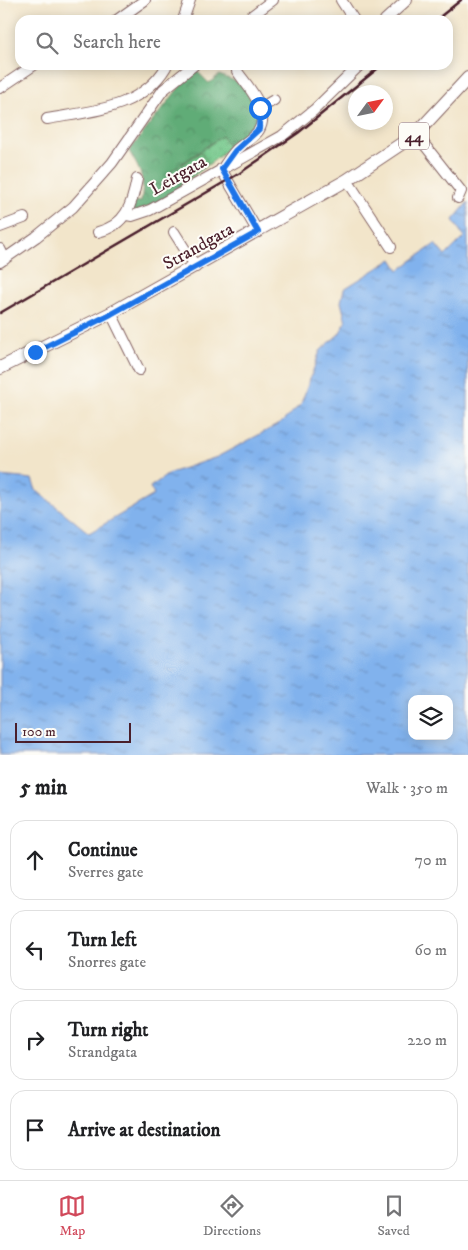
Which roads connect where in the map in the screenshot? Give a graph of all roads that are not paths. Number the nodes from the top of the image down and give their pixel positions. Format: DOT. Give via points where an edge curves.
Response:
graph roads {
  1 [pos="145,0"];
  2 [pos="190,0"];
  3 [pos="273,0"];
  4 [pos="341,0"];
  5 [pos="407,0"];
  6 [pos="124,15"];
  7 [pos="185,15"];
  8 [pos="255,15"];
  9 [pos="351,15"];
  10 [pos="391,15"];
  11 [pos="27,70"];
  12 [pos="163,70"];
  13 [pos="169,70"];
  14 [pos="188,70"];
  15 [pos="355,70"];
  16 [pos="237,71"];
  17 [pos="177,80"];
  18 [pos="467,80"];
  19 [pos="0,88"];
  20 [pos="274,100"];
  21 [pos="260,108"];
  22 [pos="47,119"];
  23 [pos="416,134"];
  24 [pos="222,169"];
  25 [pos="137,179"];
  26 [pos="347,180"];
  27 [pos="458,198"];
  28 [pos="126,215"];
  29 [pos="24,218"];
  30 [pos="0,227"];
  31 [pos="98,232"];
  32 [pos="174,232"];
  33 [pos="258,232"];
  34 [pos="391,247"];
  35 [pos="0,249"];
  36 [pos="2,260"];
  37 [pos="196,267"];
  38 [pos="111,314"];
  39 [pos="0,368"];
  40 [pos="140,370"];
  1 -- 6 [label="street"];
  2 -- 7 [label="street"];
  3 -- 8 [label="street"];
  4 -- 9 [label="street"];
  5 -- 10 [label="street"];
  11 -- 19 [label="street"];
  12 -- 22 [label="street" via="150,88 124,104"];
  13 -- 17 [label="street"];
  14 -- 17 [label="street"];
  15 -- 24 [label="street, Leirgata" via="282,136"];
  16 -- 21 [label="street"];
  17 -- 36 [label="street" via="72,207"];
  18 -- 23 [label="main road, Strandgata / 44"];
  20 -- 21 [label="street"];
  21 -- 24 [label="street" via="259,129 235,151"];
  23 -- 26 [label="main road, Strandgata / 44"];
  23 -- 27 [label="street" via="461,191"];
  24 -- 28 [label="street, Leirgata" via="150,210"];
  24 -- 33 [label="street"];
  25 -- 28 [label="street"];
  26 -- 33 [label="main road, Strandgata / 44"];
  26 -- 34 [label="street"];
  28 -- 31 [label="street"];
  29 -- 30 [label="street"];
  32 -- 37 [label="street"];
  33 -- 37 [label="main road, Strandgata / 44"];
  35 -- 36 [label="street"];
  37 -- 38 [label="main road, Strandgata / 44"];
  38 -- 39 [label="main road, Strandgata / 44"];
  38 -- 40 [label="street"];
}
